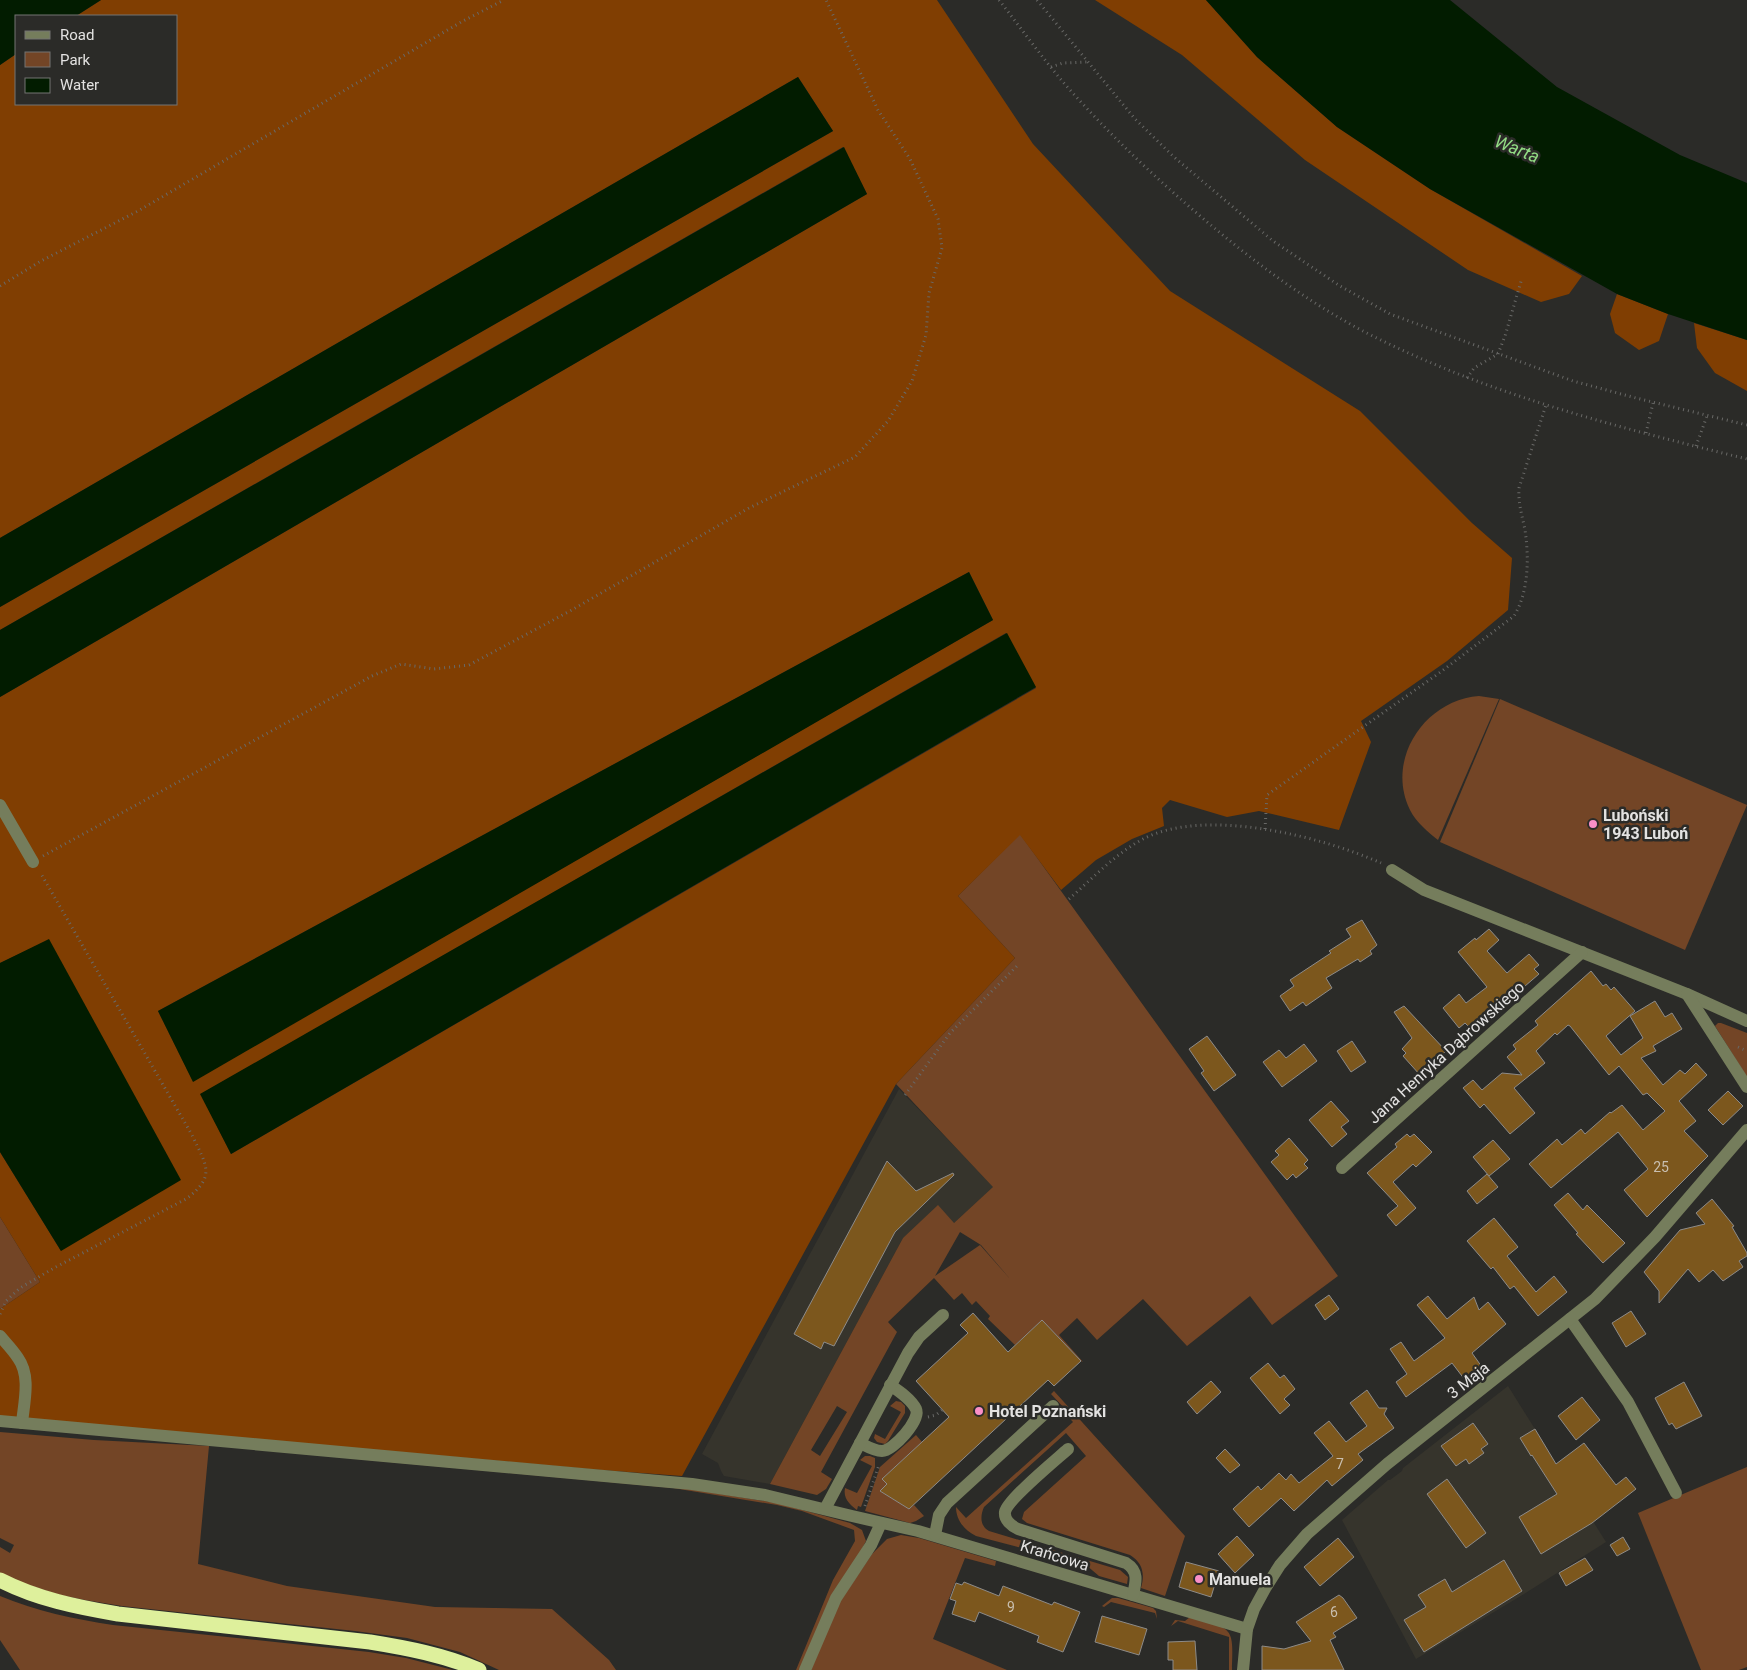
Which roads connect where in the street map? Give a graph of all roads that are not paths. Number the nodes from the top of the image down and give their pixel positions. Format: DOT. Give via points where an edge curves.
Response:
graph roads {
  1 [pos="0,805"];
  2 [pos="33,862"];
  3 [pos="1392,870"];
  4 [pos="1582,952"];
  5 [pos="1687,994"];
  6 [pos="1747,1020"];
  7 [pos="1747,1087"];
  8 [pos="1747,1130"];
  9 [pos="1342,1168"];
  10 [pos="943,1315"];
  11 [pos="1570,1319"];
  12 [pos="0,1336"];
  13 [pos="890,1385"];
  14 [pos="1053,1406"];
  15 [pos="0,1421"];
  16 [pos="22,1423"];
  17 [pos="860,1442"];
  18 [pos="1068,1449"];
  19 [pos="1676,1493"];
  20 [pos="825,1509"];
  21 [pos="881,1523"];
  22 [pos="934,1535"];
  23 [pos="0,1580"];
  24 [pos="1133,1595"];
  25 [pos="1247,1629"];
  26 [pos="478,1670"];
  27 [pos="805,1670"];
  28 [pos="1243,1670"];
  1 -- 2 [label="street"];
  3 -- 4 [label="street" via="1424,890"];
  4 -- 5 [label="street"];
  4 -- 9 [label="street, Jana Henryka Dąbrowskiego"];
  5 -- 6 [label="street"];
  5 -- 7 [label="street"];
  8 -- 11 [label="street, 3 Maja" via="1655,1237 1601,1293"];
  10 -- 13 [label="street" via="913,1345"];
  11 -- 19 [label="street" via="1628,1402"];
  11 -- 25 [label="street, 3 Maja" via="1387,1464 1306,1534 1269,1582"];
  12 -- 16 [label="street" via="23,1368"];
  13 -- 17 [label="street"];
  13 -- 17 [label="street" via="916,1408 916,1419 896,1444 886,1450 875,1450"];
  14 -- 22 [label="street" via="947,1502 939,1515"];
  15 -- 16 [label="street, Krańcowa"];
  16 -- 20 [label="street, Krańcowa" via="705,1485"];
  17 -- 20 [label="street"];
  18 -- 24 [label="street" via="1012,1501 1005,1517 1018,1529 1131,1566 1136,1577"];
  20 -- 21 [label="street, Krańcowa"];
  21 -- 22 [label="street, Krańcowa"];
  21 -- 27 [label="street" via="871,1545 836,1598"];
  22 -- 24 [label="street, Krańcowa"];
  23 -- 26 [label="highway" via="36,1595 91,1610 389,1645 436,1655"];
  24 -- 25 [label="street, Krańcowa"];
  25 -- 28 [label="street, 3 Maja"];
}
